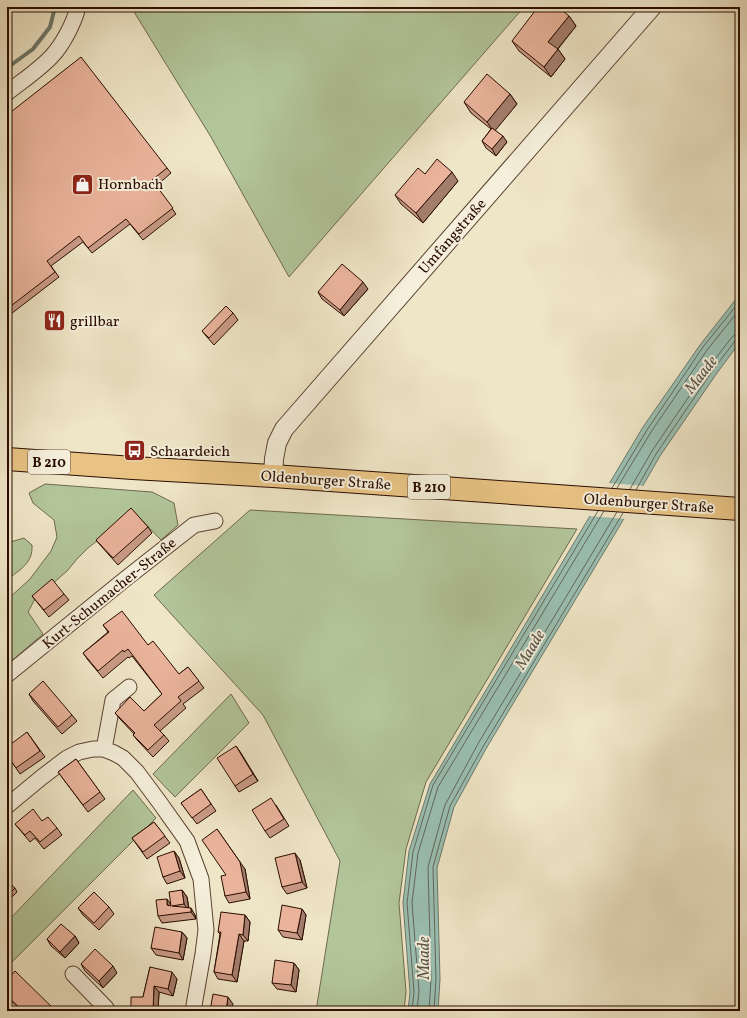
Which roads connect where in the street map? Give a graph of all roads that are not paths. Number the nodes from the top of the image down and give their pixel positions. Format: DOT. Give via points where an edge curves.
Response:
graph roads {
  1 [pos="78,7"];
  2 [pos="652,7"];
  3 [pos="7,93"];
  4 [pos="7,459"];
  5 [pos="273,476"];
  6 [pos="740,509"];
  7 [pos="215,521"];
  8 [pos="7,675"];
  9 [pos="129,687"];
  10 [pos="104,749"];
  11 [pos="7,806"];
  12 [pos="73,974"];
  13 [pos="105,1011"];
  14 [pos="193,1011"];
  1 -- 3 [label="street" via="65,37 53,56"];
  2 -- 5 [label="street, Umfangstraße" via="284,429 277,443"];
  4 -- 5 [label="main road, Oldenburger Straße / B 210"];
  5 -- 6 [label="main road, Oldenburger Straße / B 210"];
  7 -- 8 [label="street, Kurt-Schumacher-Straße" via="194,525"];
  9 -- 10 [label="street" via="113,700"];
  10 -- 11 [label="street" via="79,752 67,758"];
  10 -- 14 [label="street" via="122,758 137,772 187,841 201,879 206,930"];
  12 -- 13 [label="street" via="106,1008"];
}
